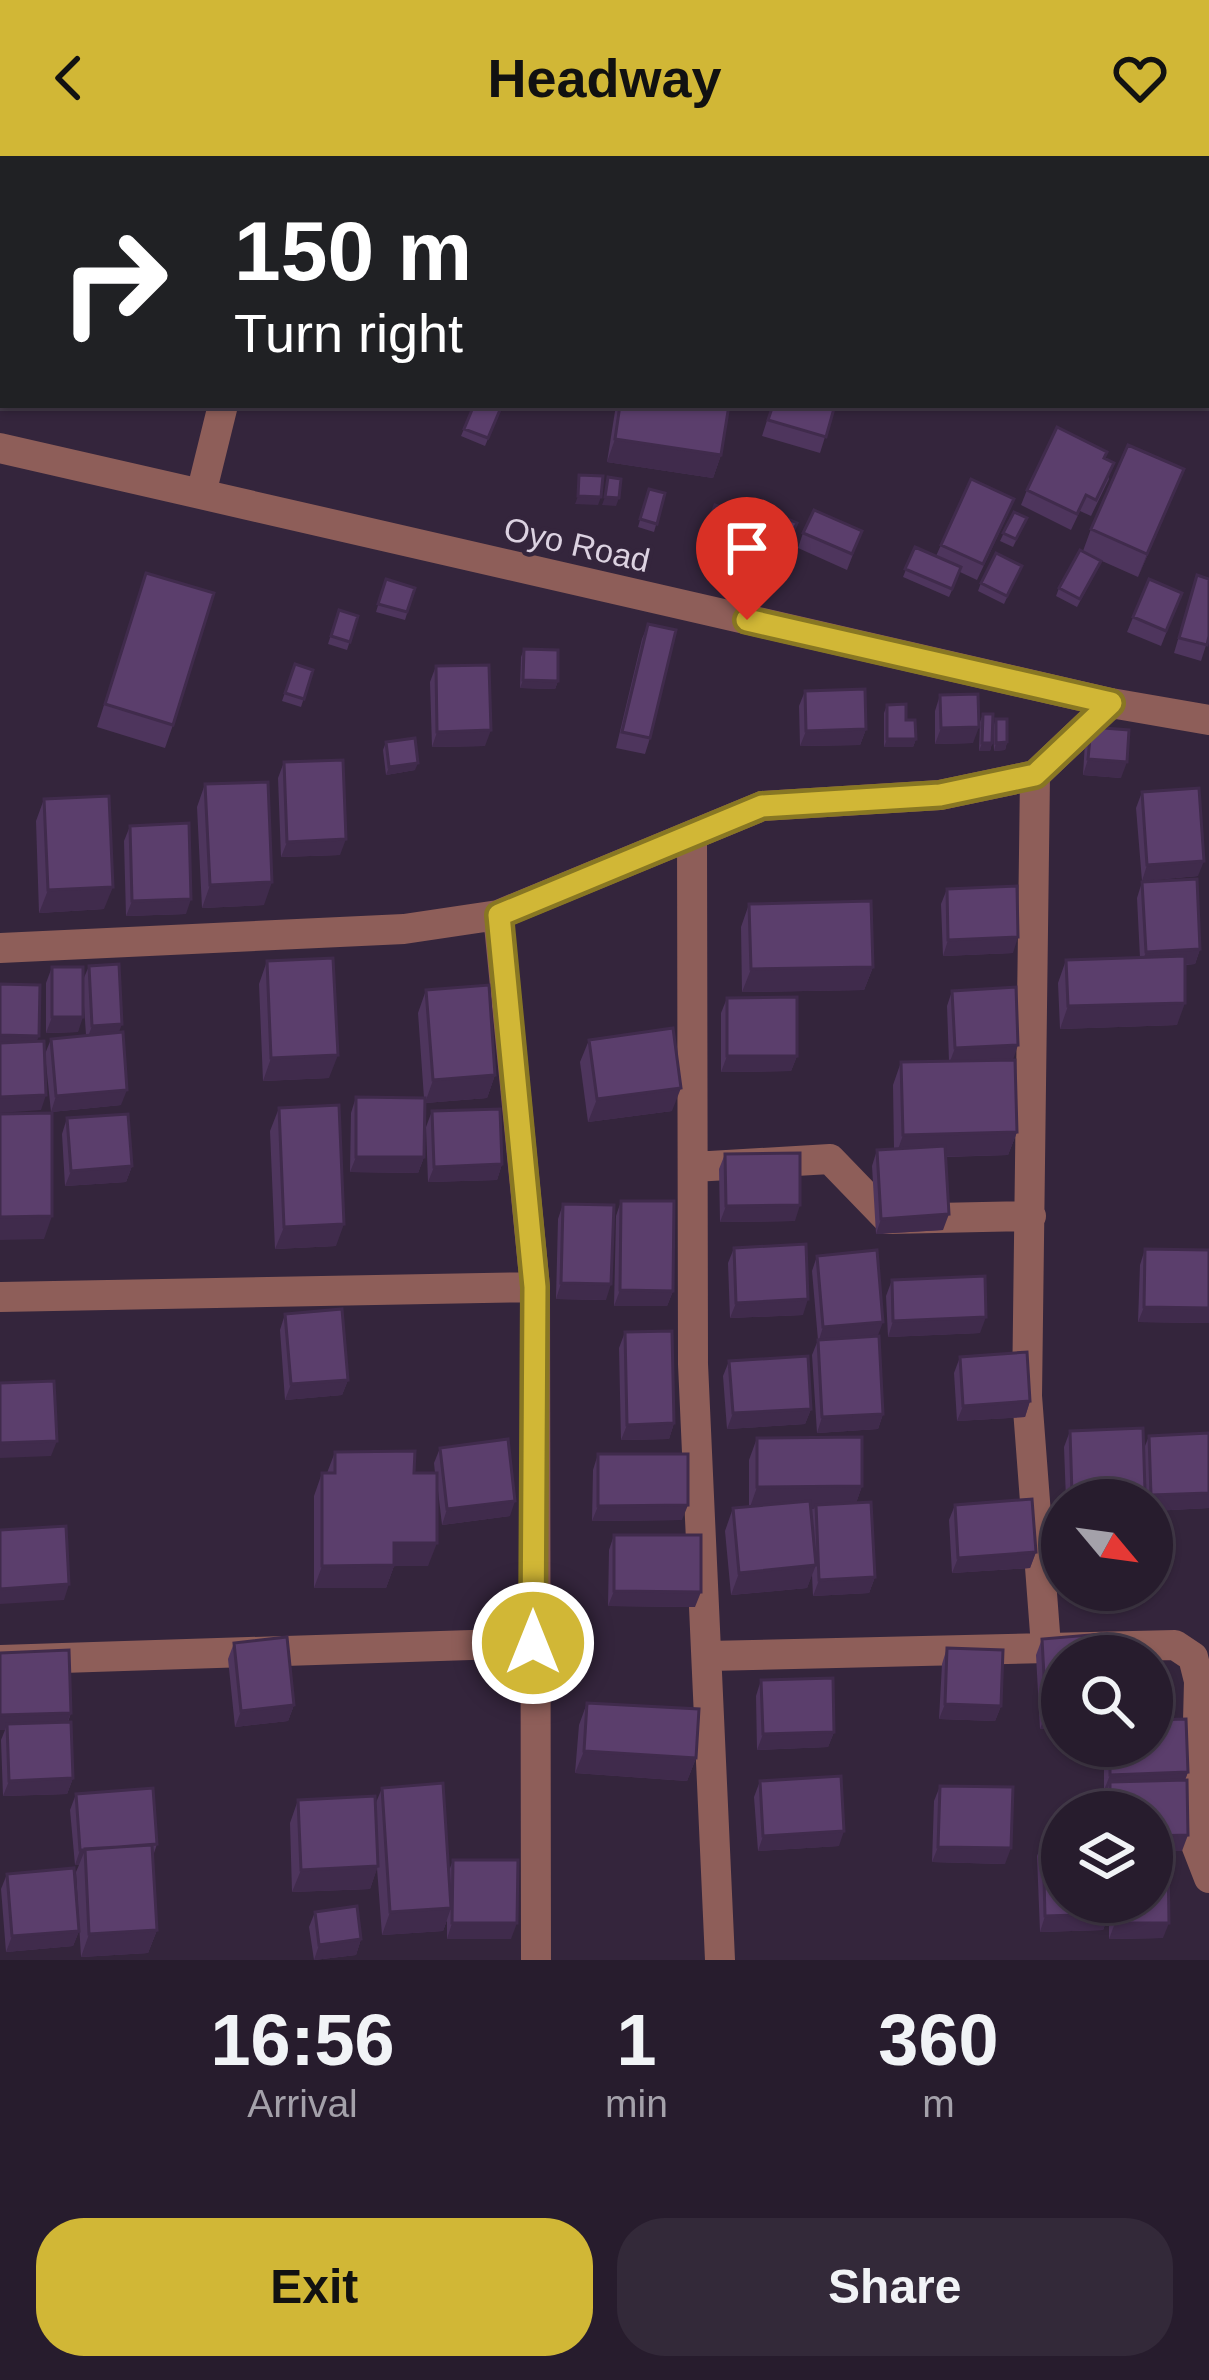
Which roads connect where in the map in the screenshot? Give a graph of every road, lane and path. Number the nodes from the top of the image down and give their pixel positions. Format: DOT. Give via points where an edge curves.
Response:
graph roads {
  1 [pos="222,408"];
  2 [pos="0,448"];
  3 [pos="201,494"];
  4 [pos="1111,703"];
  5 [pos="1209,720"];
  6 [pos="1035,775"];
  7 [pos="692,836"];
  8 [pos="499,915"];
  9 [pos="0,947"];
  10 [pos="693,1167"];
  11 [pos="1031,1216"];
  12 [pos="535,1287"];
  13 [pos="0,1298"];
  14 [pos="1045,1635"];
  15 [pos="533,1643"];
  16 [pos="1173,1645"];
  17 [pos="1041,1646"];
  18 [pos="708,1656"];
  19 [pos="0,1660"];
  20 [pos="1209,1878"];
  21 [pos="536,1960"];
  22 [pos="720,1960"];
  1 -- 3 [label="street"];
  2 -- 3 [label="street, Oyo Road"];
  3 -- 4 [label="street, Oyo Road"];
  4 -- 5 [label="street, Oyo Road"];
  4 -- 6 [label="street"];
  6 -- 7 [label="street" via="940,795 762,806"];
  6 -- 11 [label="street"];
  7 -- 8 [label="street"];
  7 -- 10 [label="street"];
  8 -- 9 [label="street" via="404,929"];
  8 -- 12 [label="street"];
  10 -- 11 [label="street" via="830,1159 888,1219"];
  10 -- 18 [label="street" via="693,1364"];
  11 -- 14 [label="street" via="1027,1396"];
  12 -- 13 [label="street"];
  12 -- 15 [label="street"];
  15 -- 19 [label="street"];
  15 -- 21 [label="street"];
  16 -- 20 [label="street" via="1193,1657 1198,1682 1195,1842"];
  17 -- 18 [label="street"];
  18 -- 22 [label="street"];
}
